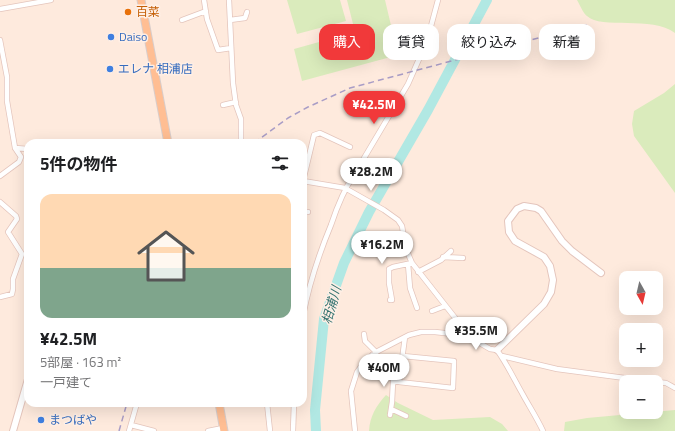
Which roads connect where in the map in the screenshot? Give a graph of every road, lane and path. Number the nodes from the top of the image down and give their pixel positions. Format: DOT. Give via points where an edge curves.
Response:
graph roads {
  1 [pos="51,0"];
  2 [pos="140,0"];
  3 [pos="204,0"];
  4 [pos="229,0"];
  5 [pos="438,0"];
  6 [pos="0,9"];
  7 [pos="206,12"];
  8 [pos="247,12"];
  9 [pos="182,20"];
  10 [pos="230,20"];
  11 [pos="0,40"];
  12 [pos="231,48"];
  13 [pos="236,102"];
  14 [pos="223,105"];
  15 [pos="167,139"];
  16 [pos="241,139"];
  17 [pos="350,147"];
  18 [pos="15,148"];
  19 [pos="24,149"];
  20 [pos="307,164"];
  21 [pos="0,176"];
  22 [pos="307,182"];
  23 [pos="347,189"];
  24 [pos="0,202"];
  25 [pos="450,251"];
  26 [pos="443,257"];
  27 [pos="463,258"];
  28 [pos="410,263"];
  29 [pos="418,272"];
  30 [pos="601,273"];
  31 [pos="0,297"];
  32 [pos="307,297"];
  33 [pos="390,300"];
  34 [pos="445,306"];
  35 [pos="416,308"];
  36 [pos="432,311"];
  37 [pos="364,334"];
  38 [pos="405,337"];
  39 [pos="471,338"];
  40 [pos="497,350"];
  41 [pos="374,354"];
  42 [pos="403,356"];
  43 [pos="502,356"];
  44 [pos="619,377"];
  45 [pos="393,382"];
  46 [pos="399,382"];
  47 [pos="663,383"];
  48 [pos="675,388"];
  49 [pos="24,393"];
  50 [pos="136,407"];
  51 [pos="219,407"];
  52 [pos="267,407"];
  53 [pos="294,407"];
  54 [pos="391,410"];
  55 [pos="390,415"];
  56 [pos="406,416"];
  57 [pos="130,425"];
  58 [pos="224,429"];
  59 [pos="13,431"];
  60 [pos="129,431"];
  61 [pos="154,431"];
  62 [pos="208,431"];
  63 [pos="270,431"];
  64 [pos="293,431"];
  65 [pos="354,431"];
  66 [pos="543,431"];
  1 -- 6 [label="street"];
  2 -- 15 [label="main road"];
  3 -- 7 [label="street"];
  4 -- 10 [label="street"];
  5 -- 23 [label="street" via="427,41 408,84"];
  7 -- 9 [label="street"];
  7 -- 12 [label="street" via="218,50"];
  8 -- 10 [label="street" via="245,18"];
  10 -- 12 [label="street"];
  11 -- 18 [label="street"];
  12 -- 13 [label="street"];
  13 -- 14 [label="street"];
  13 -- 16 [label="street" via="241,119"];
  17 -- 20 [label="street" via="320,134 314,135"];
  18 -- 19 [label="street"];
  18 -- 21 [label="street" via="21,157 19,162"];
  22 -- 23 [label="street"];
  23 -- 28 [label="street" via="398,220 402,226"];
  23 -- 32 [label="street" via="326,236"];
  24 -- 31 [label="street" via="16,216 17,219 8,232 22,254 13,280 12,294"];
  25 -- 26 [label="street"];
  26 -- 27 [label="street"];
  26 -- 29 [label="street"];
  28 -- 29 [label="street"];
  28 -- 33 [label="street" via="389,269"];
  28 -- 35 [label="street" via="410,288"];
  29 -- 34 [label="street"];
  30 -- 40 [label="street" via="562,241 541,211 524,206 517,209 508,221 509,232 515,241 544,257 550,266 553,280 551,292 544,304"];
  34 -- 36 [label="street"];
  34 -- 39 [label="street"];
  37 -- 41 [label="street" via="363,343"];
  38 -- 39 [label="street" via="421,332 435,332"];
  38 -- 41 [label="street"];
  38 -- 42 [label="street"];
  39 -- 40 [label="street" via="490,349"];
  40 -- 43 [label="street"];
  41 -- 45 [label="street" via="379,360 392,366"];
  41 -- 65 [label="street" via="365,361 351,390"];
  42 -- 46 [label="street"];
  42 -- 46 [label="street" via="454,361 453,388"];
  43 -- 44 [label="street" via="557,369"];
  43 -- 66 [label="street"];
  45 -- 46 [label="street"];
  45 -- 54 [label="street"];
  47 -- 48 [label="street"];
  49 -- 59 [label="street"];
  50 -- 57 [label="street"];
  51 -- 58 [label="main road"];
  52 -- 63 [label="street"];
  53 -- 64 [label="street"];
  54 -- 55 [label="street"];
  54 -- 56 [label="street"];
  57 -- 60 [label="street"];
  57 -- 61 [label="street"];
  58 -- 62 [label="street"];
}
